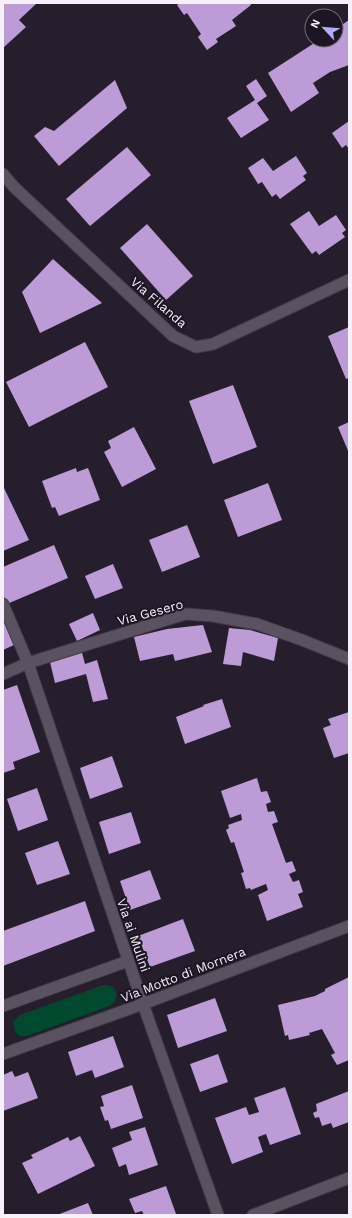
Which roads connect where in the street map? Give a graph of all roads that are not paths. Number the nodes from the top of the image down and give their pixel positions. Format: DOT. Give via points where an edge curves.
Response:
graph roads {
  1 [pos="3,174"];
  2 [pos="349,280"];
  3 [pos="3,604"];
  4 [pos="349,659"];
  5 [pos="28,663"];
  6 [pos="3,674"];
  7 [pos="349,926"];
  8 [pos="128,961"];
  9 [pos="143,1004"];
  10 [pos="3,1006"];
  11 [pos="3,1054"];
  12 [pos="349,1178"];
  13 [pos="218,1215"];
  14 [pos="253,1215"];
  1 -- 2 [label="street, Via Filanda" via="173,336 196,347 213,344"];
  3 -- 5 [label="street"];
  4 -- 5 [label="street, Via Gesero" via="257,624 185,614"];
  5 -- 6 [label="street, Via Gesero"];
  5 -- 8 [label="street, Via ai Mulini"];
  7 -- 9 [label="street, Via Motto di Mornera"];
  8 -- 9 [label="street, Via ai Mulini"];
  8 -- 10 [label="street"];
  9 -- 11 [label="street, Via Motto di Mornera"];
  9 -- 13 [label="street, Via ai Mulini"];
  12 -- 14 [label="street"];
}
